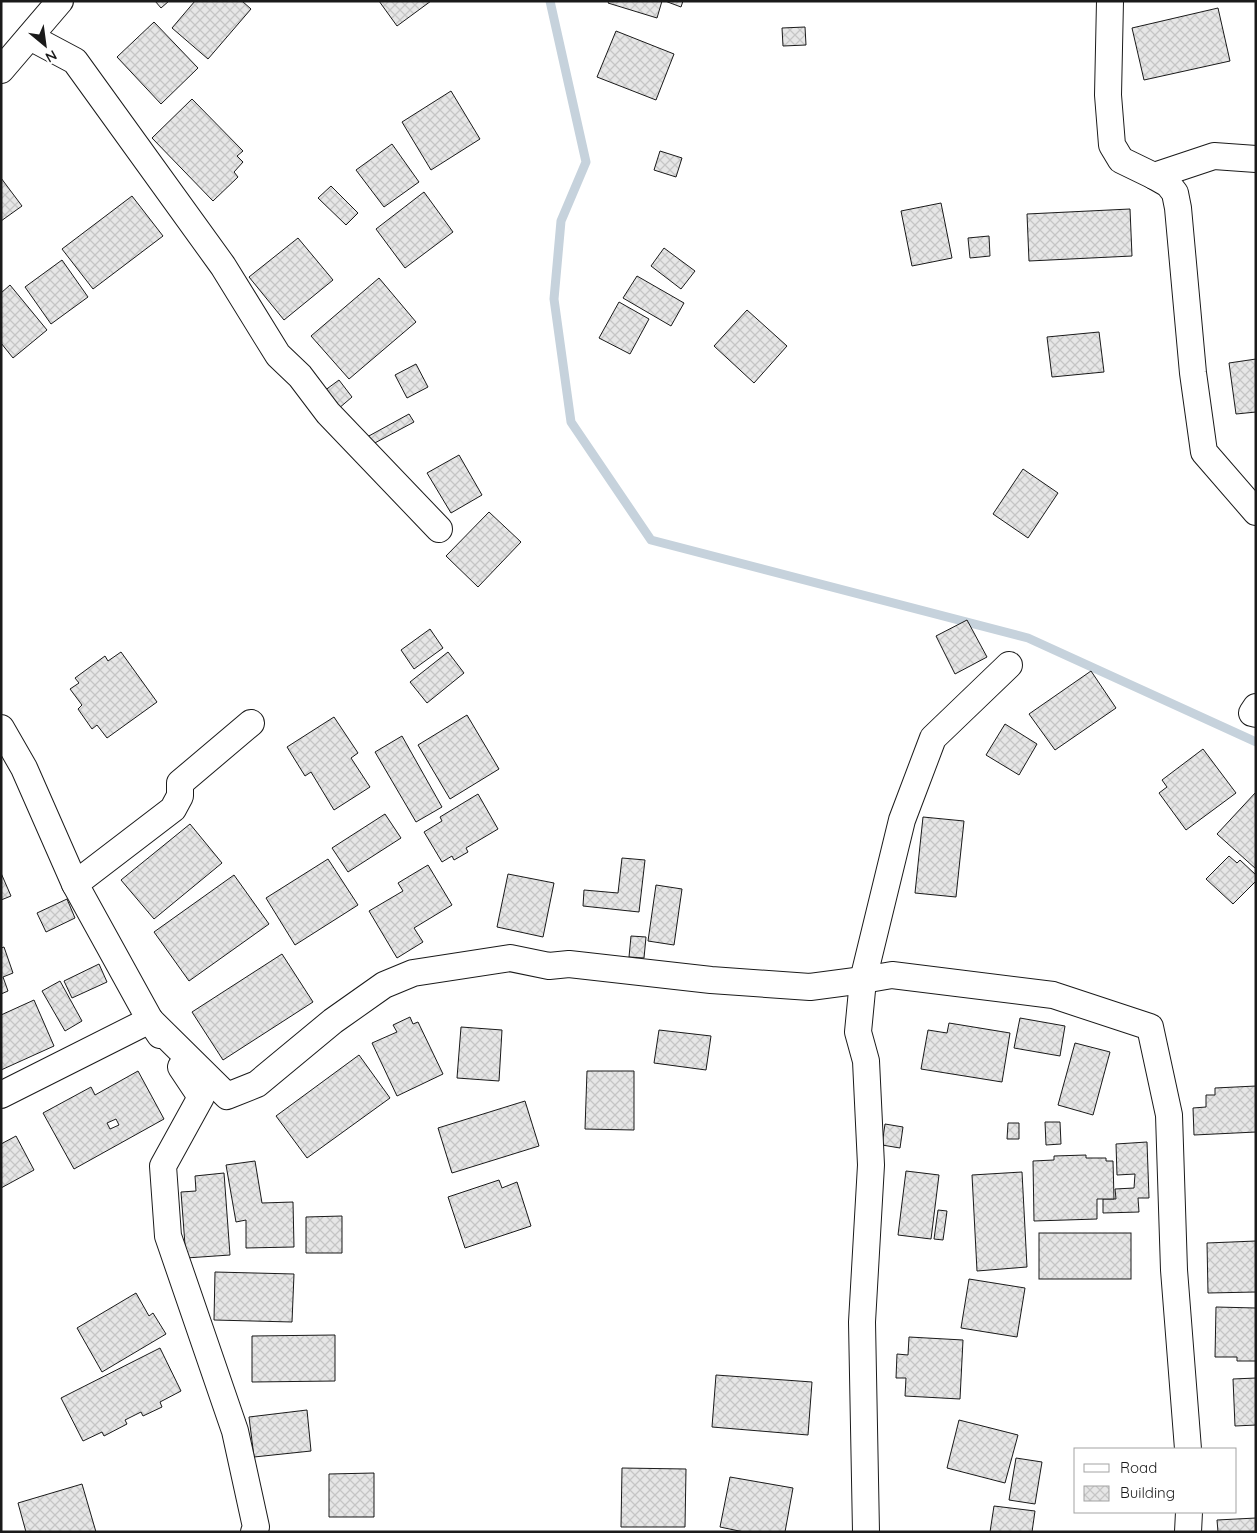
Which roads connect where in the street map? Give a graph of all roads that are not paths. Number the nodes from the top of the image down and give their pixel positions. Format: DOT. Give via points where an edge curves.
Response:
graph roads {
  1 [pos="60,1"];
  2 [pos="1110,1"];
  3 [pos="30,37"];
  4 [pos="1,70"];
  5 [pos="1256,158"];
  6 [pos="1154,176"];
  7 [pos="1256,512"];
  8 [pos="439,529"];
  9 [pos="1009,665"];
  10 [pos="1256,707"];
  11 [pos="1256,714"];
  12 [pos="251,723"];
  13 [pos="1,728"];
  14 [pos="75,884"];
  15 [pos="863,980"];
  16 [pos="150,1020"];
  17 [pos="1,1095"];
  18 [pos="1188,1448"];
  19 [pos="1189,1513"];
  20 [pos="254,1532"];
  21 [pos="866,1532"];
  22 [pos="1188,1532"];
  1 -- 3 [label="street"];
  2 -- 6 [label="street" via="1108,95 1112,145 1121,160"];
  3 -- 4 [label="street"];
  3 -- 8 [label="street" via="75,61 223,266 278,355 300,376 328,413"];
  5 -- 6 [label="street" via="1214,156"];
  6 -- 7 [label="street" via="1168,184 1175,193 1178,208 1193,373 1204,452"];
  9 -- 15 [label="street" via="933,738 902,820"];
  10 -- 11 [label="street" via="1252,713"];
  12 -- 14 [label="street" via="180,783 180,796 173,809"];
  13 -- 14 [label="street" via="24,768"];
  14 -- 16 [label="street"];
  15 -- 16 [label="street" via="810,987 569,964 549,966 510,958 413,973 384,985 333,1021 257,1084 227,1096"];
  15 -- 18 [label="street" via="892,975 1053,995 1150,1027 1169,1115 1174,1270"];
  15 -- 21 [label="street" via="858,1032 866,1061 871,1165 862,1322"];
  16 -- 17 [label="street"];
  16 -- 20 [label="street" via="201,1097 164,1166 168,1236 235,1431 256,1527"];
  19 -- 22 [label="street"];
}
